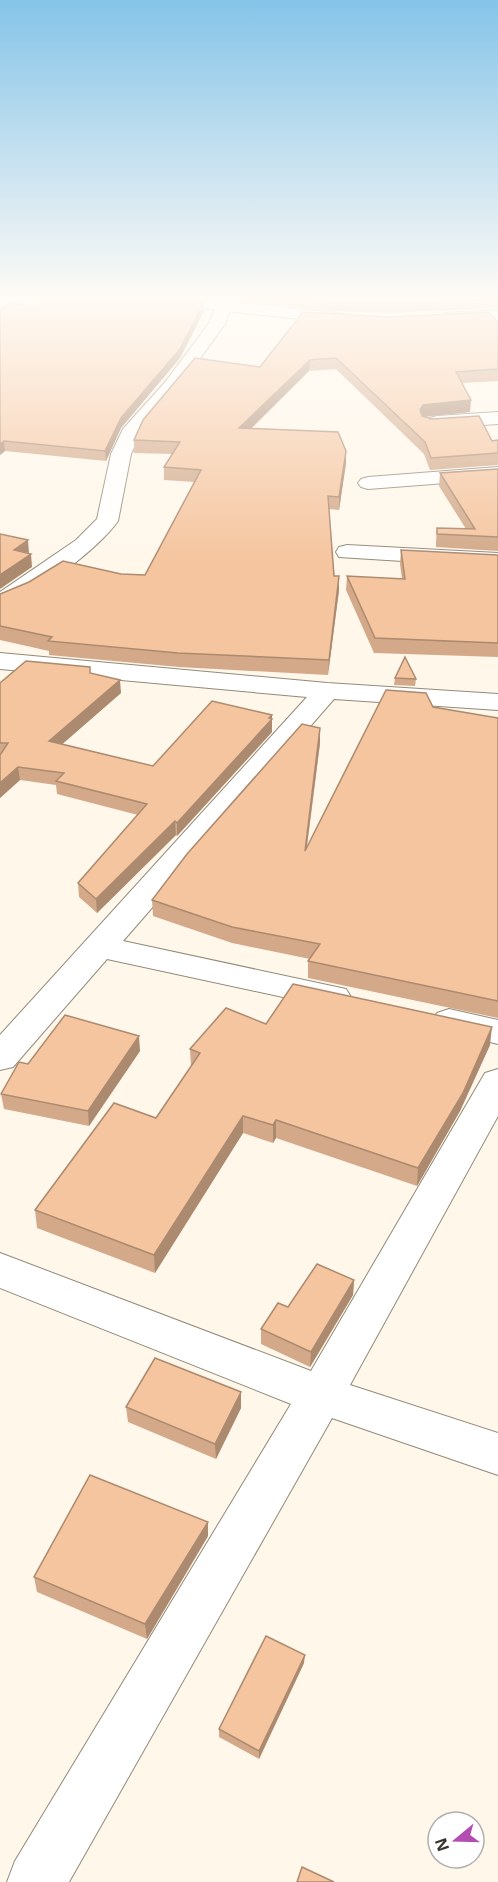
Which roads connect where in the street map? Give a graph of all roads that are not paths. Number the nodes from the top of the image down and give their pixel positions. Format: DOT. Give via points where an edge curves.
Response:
graph roads {
  1 [pos="172,385"];
  2 [pos="498,418"];
  3 [pos="430,423"];
  4 [pos="498,473"];
  5 [pos="368,483"];
  6 [pos="347,552"];
  7 [pos="498,560"];
  8 [pos="0,600"];
  9 [pos="0,661"];
  10 [pos="327,691"];
  11 [pos="498,702"];
  12 [pos="98,946"];
  13 [pos="361,1002"];
  14 [pos="418,1015"];
  15 [pos="498,1032"];
  16 [pos="0,1058"];
  17 [pos="498,1082"];
  18 [pos="0,1270"];
  19 [pos="321,1395"];
  20 [pos="498,1454"];
  21 [pos="36,1882"];
  1 -- 8 [label="street" via="133,429 121,454 107,521 84,545"];
  2 -- 3 [label="street"];
  4 -- 5 [label="street"];
  6 -- 7 [label="street"];
  9 -- 10 [label="street"];
  10 -- 11 [label="street"];
  10 -- 12 [label="street"];
  12 -- 13 [label="street"];
  12 -- 16 [label="street"];
  14 -- 15 [label="street"];
  17 -- 19 [label="street"];
  18 -- 19 [label="street"];
  19 -- 20 [label="street"];
  19 -- 21 [label="street"];
}
